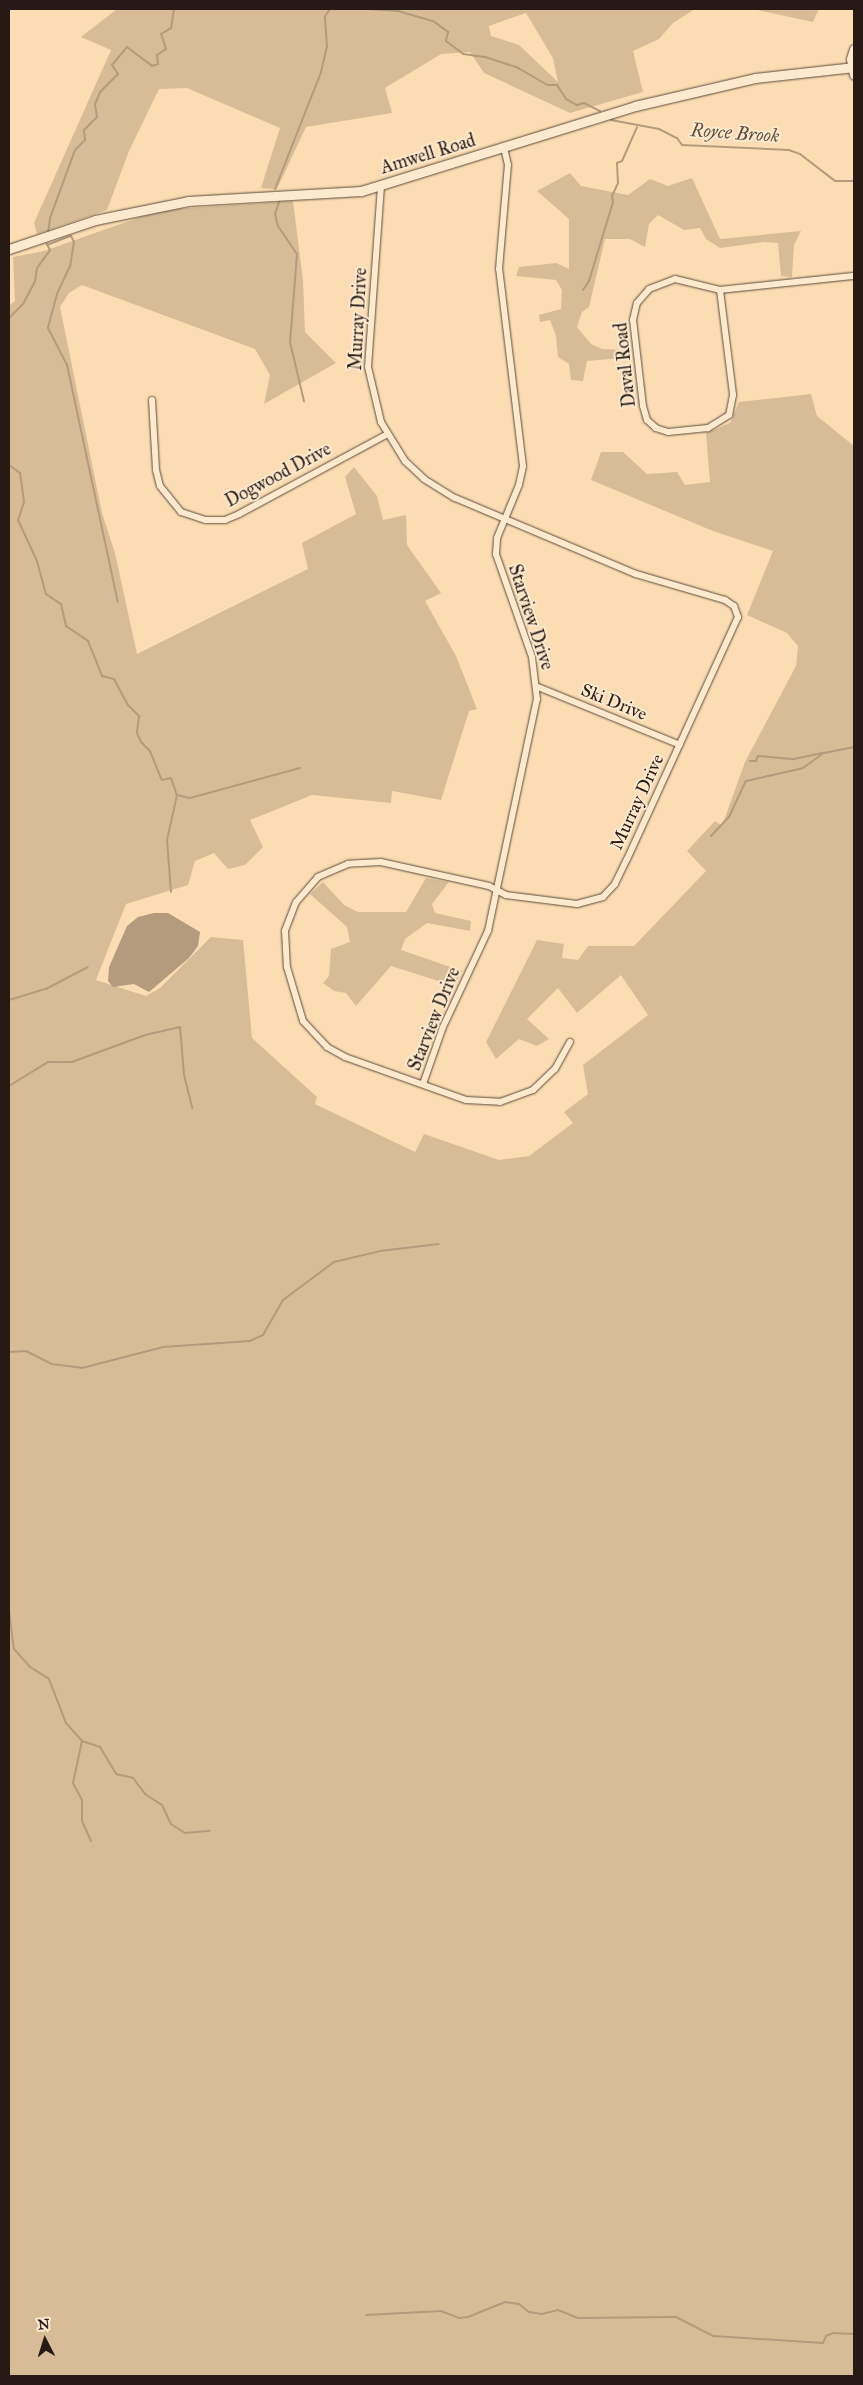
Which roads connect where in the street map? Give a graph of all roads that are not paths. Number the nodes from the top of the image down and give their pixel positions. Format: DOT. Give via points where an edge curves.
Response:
graph roads {
  1 [pos="854,49"];
  2 [pos="854,67"];
  3 [pos="854,75"];
  4 [pos="504,148"];
  5 [pos="381,186"];
  6 [pos="9,249"];
  7 [pos="854,276"];
  8 [pos="720,290"];
  9 [pos="152,400"];
  10 [pos="386,435"];
  11 [pos="505,519"];
  12 [pos="538,687"];
  13 [pos="680,745"];
  14 [pos="497,889"];
  15 [pos="570,1042"];
  16 [pos="423,1084"];
  1 -- 2 [label="main road"];
  2 -- 3 [label="main road"];
  2 -- 4 [label="main road, Amwell Road" via="790,73 714,86 610,113"];
  4 -- 5 [label="main road, Amwell Road"];
  4 -- 11 [label="street, Starview Drive" via="508,165 499,269 523,466"];
  5 -- 6 [label="main road, Amwell Road" via="333,194 237,196 188,201 95,220"];
  5 -- 10 [label="street, Murray Drive" via="368,367 375,405"];
  7 -- 8 [label="street, Daval Road"];
  8 -- 8 [label="street, Daval Road" via="733,395 729,415 708,428 662,431 647,420 643,406 633,320 637,303 649,289 666,281 683,280"];
  9 -- 10 [label="street, Dogwood Drive" via="156,470 160,486 173,505 198,519 215,521 235,516"];
  10 -- 11 [label="street, Murray Drive" via="405,461 437,488"];
  11 -- 12 [label="street, Starview Drive" via="497,538 497,560 532,657"];
  11 -- 13 [label="street, Murray Drive" via="636,574 725,600 734,606 737,620"];
  12 -- 13 [label="street, Ski Drive"];
  12 -- 14 [label="street, Starview Drive" via="534,721"];
  13 -- 14 [label="street, Murray Drive" via="615,884 603,897 577,904 506,895"];
  14 -- 16 [label="street, Starview Drive" via="488,931 444,1028"];
  14 -- 16 [label="street, Murray Drive" via="381,862 359,862 338,866 318,877 301,893 290,912 285,931 285,957 296,1004 308,1028 335,1053"];
  15 -- 16 [label="street, Murray Drive" via="548,1078 533,1090 510,1100 478,1102"];
}
